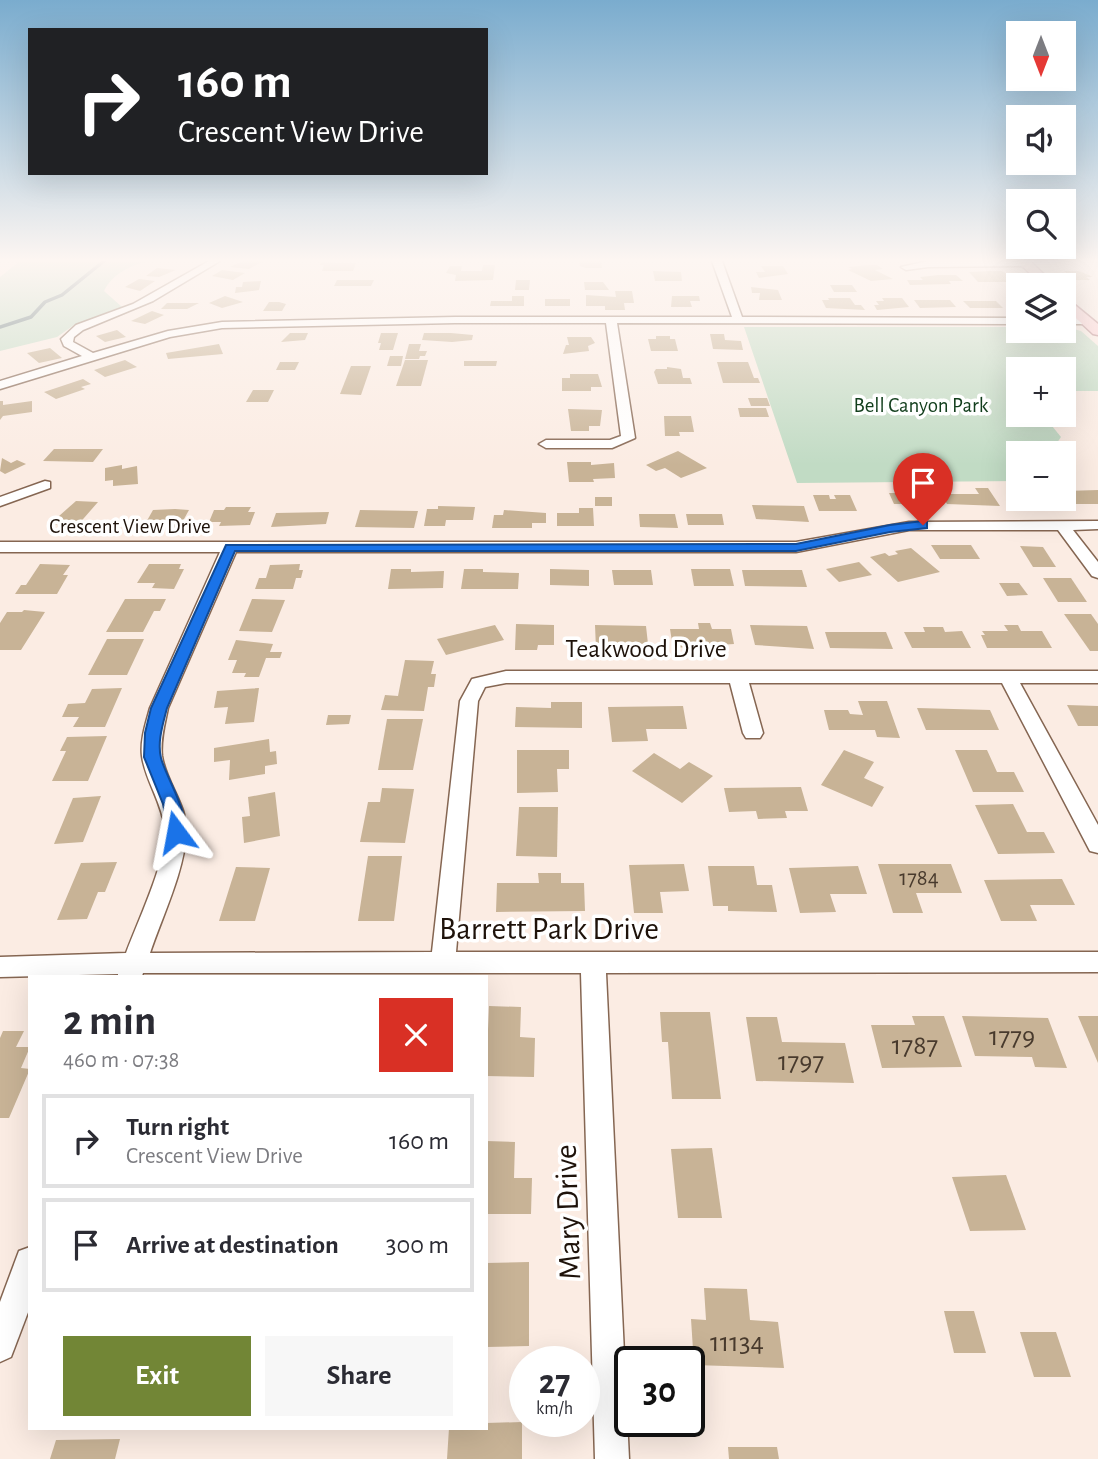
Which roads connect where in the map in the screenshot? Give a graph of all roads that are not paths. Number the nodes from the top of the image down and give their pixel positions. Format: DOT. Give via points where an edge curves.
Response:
graph roads {
  1 [pos="79,329"];
  2 [pos="195,329"];
  3 [pos="612,329"];
  4 [pos="92,357"];
  5 [pos="0,384"];
  6 [pos="546,444"];
  7 [pos="45,485"];
  8 [pos="0,502"];
  9 [pos="1062,525"];
  10 [pos="1098,525"];
  11 [pos="0,547"];
  12 [pos="230,547"];
  13 [pos="1098,573"];
  14 [pos="738,677"];
  15 [pos="1008,677"];
  16 [pos="1098,677"];
  17 [pos="753,733"];
  18 [pos="1098,845"];
  19 [pos="443,962"];
  20 [pos="593,962"];
  21 [pos="1098,962"];
  22 [pos="0,967"];
  23 [pos="133,970"];
  24 [pos="28,1268"];
  25 [pos="0,1346"];
  26 [pos="612,1459"];
  1 -- 4 [label="street" via="66,340"];
  2 -- 4 [label="street"];
  3 -- 6 [label="street" via="628,438 612,444"];
  4 -- 5 [label="street"];
  7 -- 8 [label="street"];
  9 -- 10 [label="street, Crescent View Drive"];
  9 -- 12 [label="street, Crescent View Drive" via="909,526 796,547"];
  9 -- 13 [label="street"];
  11 -- 12 [label="street, Crescent View Drive"];
  12 -- 23 [label="street" via="159,708 153,733 152,757 171,804 176,832"];
  14 -- 15 [label="street, Teakwood Drive"];
  14 -- 17 [label="street"];
  14 -- 19 [label="street, Teakwood Drive" via="506,677 478,683 469,701"];
  15 -- 16 [label="street, Teakwood Drive"];
  15 -- 18 [label="street"];
  19 -- 20 [label="street, Barrett Park Drive"];
  19 -- 23 [label="street, Barrett Park Drive"];
  20 -- 21 [label="street, Barrett Park Drive"];
  20 -- 26 [label="street, Mary Drive"];
  22 -- 23 [label="street, Barrett Park Drive"];
  24 -- 25 [label="street"];
}
